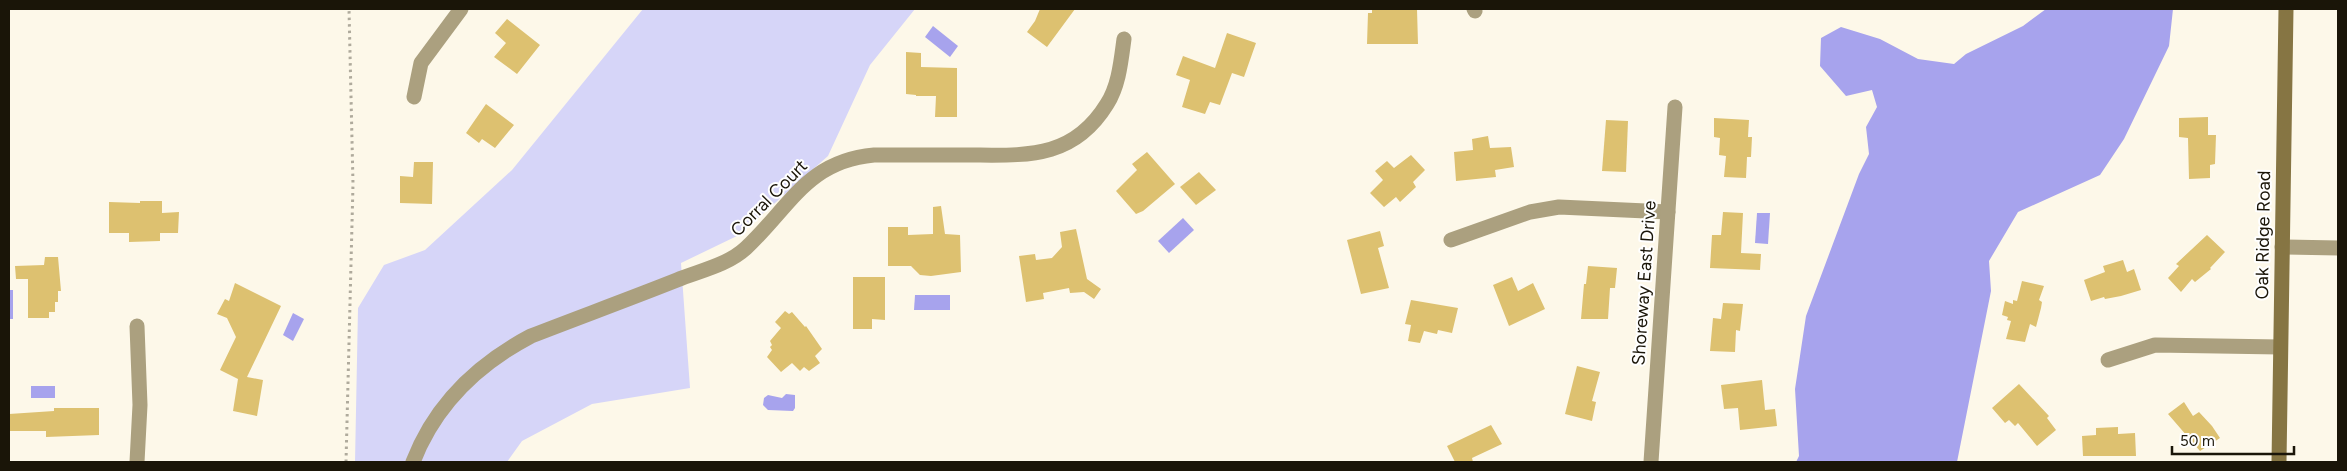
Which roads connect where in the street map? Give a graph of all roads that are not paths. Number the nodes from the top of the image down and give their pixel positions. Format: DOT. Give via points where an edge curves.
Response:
graph roads {
  1 [pos="461,9"];
  2 [pos="2286,9"];
  3 [pos="1124,39"];
  4 [pos="414,97"];
  5 [pos="1675,107"];
  6 [pos="1668,212"];
  7 [pos="1451,240"];
  8 [pos="2282,248"];
  9 [pos="2338,248"];
  10 [pos="137,326"];
  11 [pos="2280,347"];
  12 [pos="2108,360"];
  13 [pos="137,462"];
  14 [pos="413,462"];
  15 [pos="1651,462"];
  16 [pos="2279,462"];
  1 -- 4 [label="street" via="421,62"];
  2 -- 8 [label="street, Oak Ridge Road"];
  3 -- 14 [label="street, Corral Court" via="1119,70 1108,103 1090,125 1064,144 1030,155 874,155 838,162 802,187 737,255 532,336 505,350 460,387 432,425"];
  5 -- 6 [label="street, Shoreway East Drive"];
  6 -- 7 [label="street" via="1559,207 1530,212"];
  6 -- 15 [label="street, Shoreway East Drive"];
  8 -- 9 [label="street"];
  8 -- 11 [label="street, Oak Ridge Road"];
  10 -- 13 [label="street" via="140,405"];
  11 -- 12 [label="street" via="2155,344"];
  11 -- 16 [label="street, Oak Ridge Road"];
}
